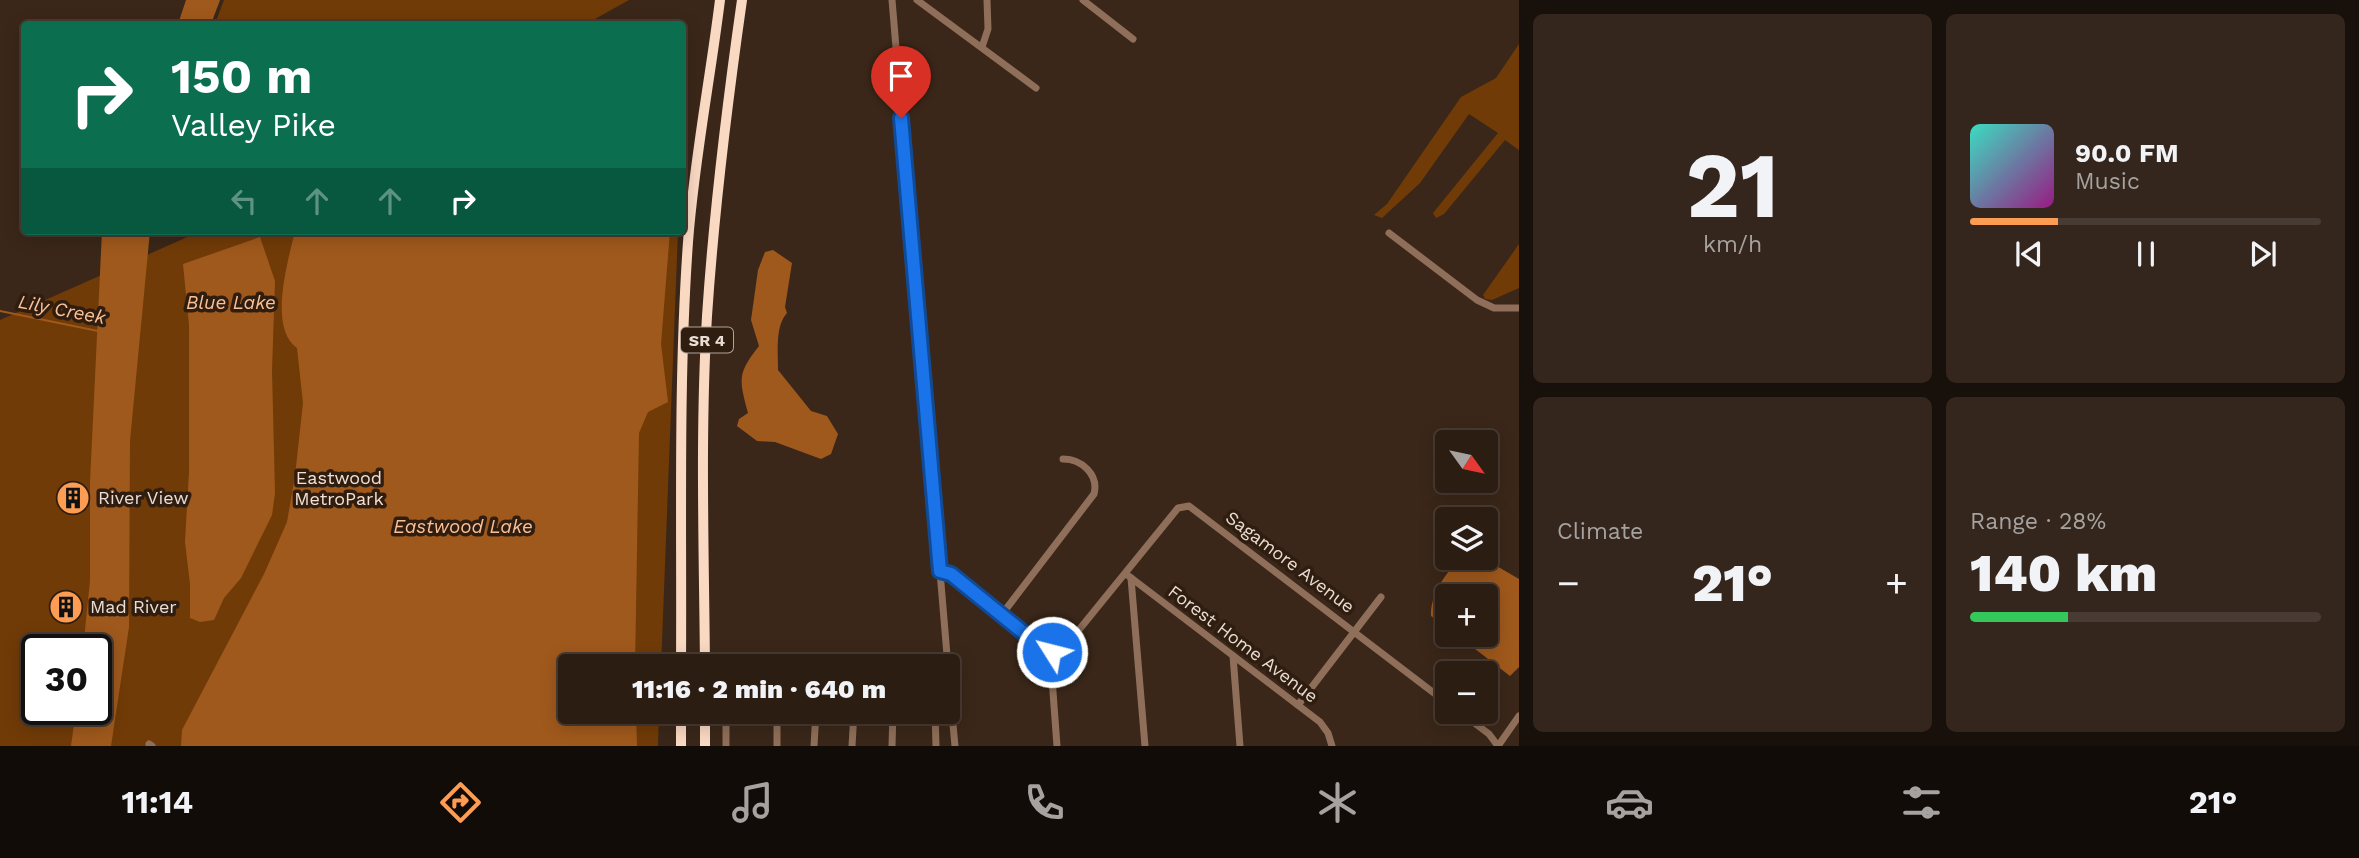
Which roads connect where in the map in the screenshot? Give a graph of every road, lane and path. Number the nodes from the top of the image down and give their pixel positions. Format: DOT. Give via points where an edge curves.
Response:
graph roads {
  1 [pos="720,0"];
  2 [pos="742,0"];
  3 [pos="891,0"];
  4 [pos="918,0"];
  5 [pos="987,0"];
  6 [pos="1083,0"];
  7 [pos="1133,39"];
  8 [pos="982,47"];
  9 [pos="1036,88"];
  10 [pos="1389,233"];
  11 [pos="1519,308"];
  12 [pos="1063,459"];
  13 [pos="940,571"];
  14 [pos="1128,576"];
  15 [pos="1381,597"];
  16 [pos="1003,614"];
  17 [pos="1354,632"];
  18 [pos="1050,651"];
  19 [pos="681,654"];
  20 [pos="705,654"];
  21 [pos="947,654"];
  22 [pos="1233,656"];
  23 [pos="1435,694"];
  24 [pos="1298,705"];
  25 [pos="1519,716"];
  26 [pos="681,724"];
  27 [pos="705,724"];
  28 [pos="726,724"];
  29 [pos="777,724"];
  30 [pos="815,724"];
  31 [pos="853,724"];
  32 [pos="892,724"];
  33 [pos="935,724"];
  34 [pos="953,724"];
  35 [pos="1476,724"];
  36 [pos="681,746"];
  37 [pos="705,746"];
  38 [pos="726,746"];
  39 [pos="776,746"];
  40 [pos="814,746"];
  41 [pos="852,746"];
  42 [pos="892,746"];
  43 [pos="936,746"];
  44 [pos="955,746"];
  45 [pos="1057,746"];
  46 [pos="1145,746"];
  47 [pos="1240,746"];
  48 [pos="1332,746"];
  49 [pos="1498,746"];
  1 -- 19 [label="highway, SR 4" via="688,242"];
  2 -- 20 [label="highway, SR 4" via="707,318"];
  3 -- 13 [label="street"];
  4 -- 8 [label="street"];
  5 -- 8 [label="street" via="988,29"];
  6 -- 7 [label="street"];
  8 -- 9 [label="street"];
  10 -- 11 [label="street" via="1477,300 1494,308"];
  12 -- 16 [label="street" via="1087,469 1095,480 1094,494"];
  13 -- 16 [label="street" via="951,574"];
  13 -- 21 [label="street"];
  14 -- 17 [label="street, Sagamore Avenue" via="1178,508 1189,506"];
  14 -- 18 [label="street, Sagamore Avenue" via="1065,647"];
  14 -- 22 [label="street, Forest Home Avenue"];
  14 -- 46 [label="street"];
  15 -- 17 [label="street"];
  16 -- 18 [label="street"];
  17 -- 23 [label="street, Sagamore Avenue"];
  17 -- 24 [label="street"];
  18 -- 45 [label="street"];
  22 -- 24 [label="street, Forest Home Avenue"];
  22 -- 47 [label="street"];
  24 -- 48 [label="street, Forest Home Avenue" via="1324,727"];
  25 -- 49 [label="street"];
  26 -- 36 [label="highway"];
  27 -- 37 [label="highway"];
  28 -- 38 [label="street"];
  29 -- 39 [label="street"];
  30 -- 40 [label="street"];
  31 -- 41 [label="street"];
  32 -- 42 [label="street"];
  33 -- 43 [label="street"];
  34 -- 44 [label="street"];
  35 -- 49 [label="street"];
}
